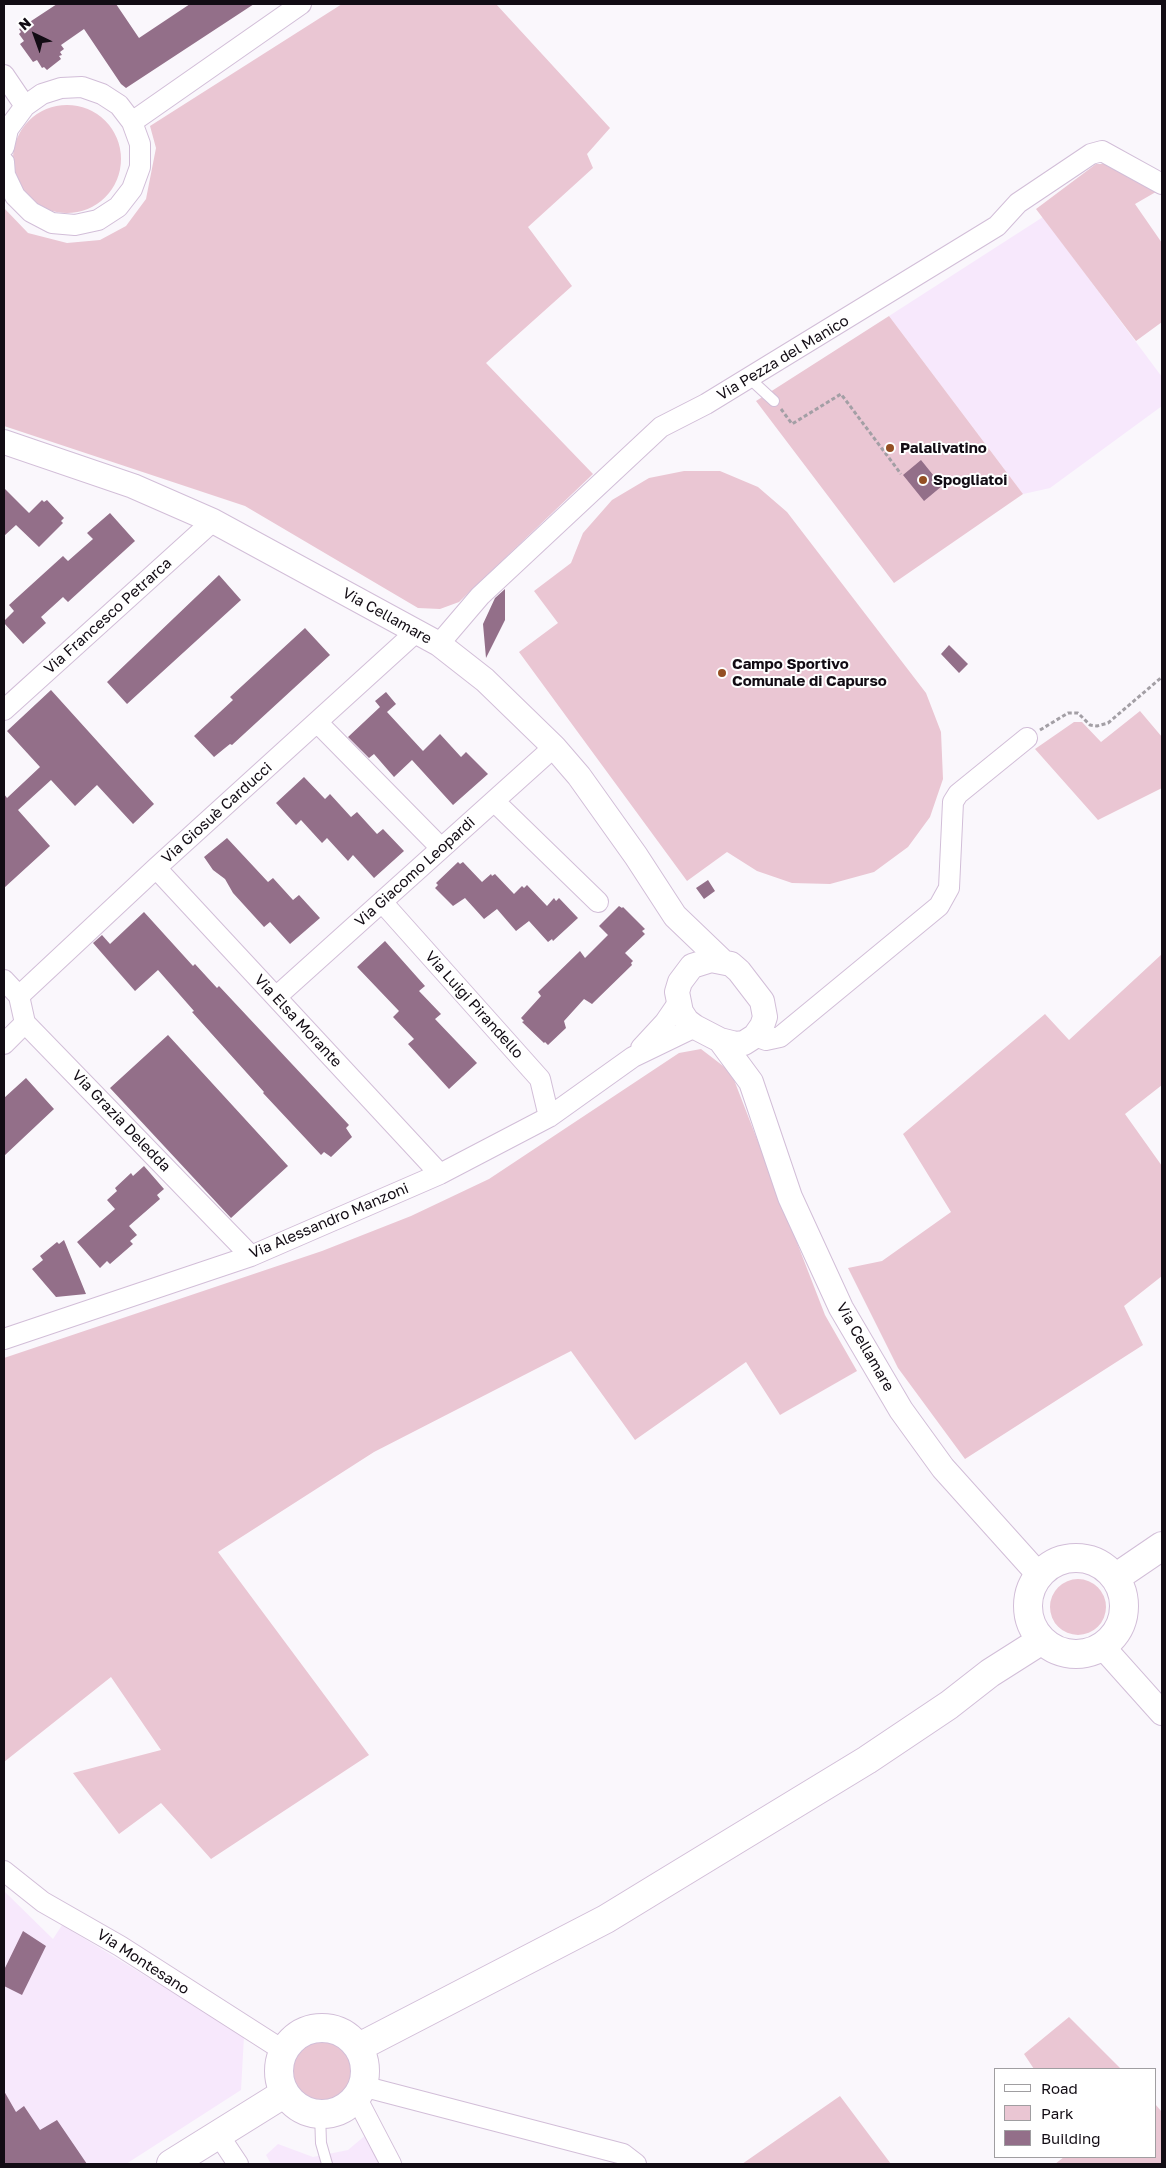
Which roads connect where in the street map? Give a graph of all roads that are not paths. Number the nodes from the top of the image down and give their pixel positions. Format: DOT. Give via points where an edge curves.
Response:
graph roads {
  1 [pos="299,4"];
  2 [pos="4,75"];
  3 [pos="25,106"];
  4 [pos="132,122"];
  5 [pos="5,134"];
  6 [pos="4,162"];
  7 [pos="1162,184"];
  8 [pos="750,378"];
  9 [pos="774,401"];
  10 [pos="4,442"];
  11 [pos="213,521"];
  12 [pos="417,631"];
  13 [pos="439,644"];
  14 [pos="4,710"];
  15 [pos="316,722"];
  16 [pos="1027,738"];
  17 [pos="554,747"];
  18 [pos="494,801"];
  19 [pos="441,848"];
  20 [pos="156,868"];
  21 [pos="382,902"];
  22 [pos="598,902"];
  23 [pos="675,916"];
  24 [pos="722,961"];
  25 [pos="685,974"];
  26 [pos="4,980"];
  27 [pos="19,996"];
  28 [pos="276,997"];
  29 [pos="678,1003"];
  30 [pos="25,1023"];
  31 [pos="696,1027"];
  32 [pos="760,1027"];
  33 [pos="720,1040"];
  34 [pos="4,1044"];
  35 [pos="633,1057"];
  36 [pos="751,1082"];
  37 [pos="549,1117"];
  38 [pos="440,1174"];
  39 [pos="251,1256"];
  40 [pos="4,1339"];
  41 [pos="1162,1546"];
  42 [pos="1040,1576"];
  43 [pos="1115,1578"];
  44 [pos="1042,1640"];
  45 [pos="1102,1646"];
  46 [pos="1162,1713"];
  47 [pos="4,1871"];
  48 [pos="358,2047"];
  49 [pos="284,2051"];
  50 [pos="359,2091"];
  51 [pos="285,2093"];
  52 [pos="320,2113"];
  53 [pos="218,2134"];
  54 [pos="171,2164"];
  55 [pos="238,2164"];
  56 [pos="327,2164"];
  57 [pos="391,2164"];
  58 [pos="636,2164"];
  1 -- 4 [label="street"];
  2 -- 3 [label="street"];
  3 -- 4 [label="street" via="42,94 82,88 102,94 114,102"];
  3 -- 5 [label="street"];
  4 -- 6 [label="street" via="140,144 138,174 132,189 118,207 98,220 76,225 52,223 31,212 15,196 5,175"];
  7 -- 8 [label="street, Via Pezza del Manico" via="1102,151 1091,154 1018,203 997,226"];
  8 -- 9 [label="lane"];
  8 -- 13 [label="street, Via Pezza del Manico" via="661,427 480,596"];
  10 -- 11 [label="street, Via Cellamare" via="133,486"];
  11 -- 12 [label="street, Via Cellamare"];
  11 -- 14 [label="street, Via Francesco Petrarca"];
  12 -- 13 [label="street, Via Cellamare"];
  12 -- 15 [label="street, Via Giosuè Carducci"];
  13 -- 17 [label="street, Via Cellamare" via="484,680"];
  15 -- 19 [label="street"];
  15 -- 20 [label="street, Via Giosuè Carducci"];
  16 -- 32 [label="street" via="958,794 954,802 949,888 939,906 780,1037 766,1040"];
  17 -- 18 [label="street, Via Giacomo Leopardi"];
  17 -- 23 [label="street, Via Cellamare" via="590,792"];
  18 -- 19 [label="street, Via Giacomo Leopardi"];
  18 -- 22 [label="street"];
  19 -- 21 [label="street, Via Giacomo Leopardi"];
  20 -- 27 [label="street, Via Giosuè Carducci"];
  20 -- 28 [label="street, Via Elsa Morante"];
  21 -- 28 [label="street, Via Giacomo Leopardi"];
  21 -- 37 [label="street, Via Luigi Pirandello" via="540,1079"];
  23 -- 24 [label="street, Via Cellamare"];
  23 -- 25 [label="street, Via Cellamare"];
  24 -- 25 [label="street" via="702,962"];
  24 -- 32 [label="street, Via Cellamare" via="739,971 762,1001"];
  25 -- 29 [label="street, Via Cellamare" via="677,992"];
  26 -- 27 [label="street"];
  27 -- 30 [label="street"];
  28 -- 38 [label="street, Via Elsa Morante"];
  29 -- 31 [label="street, Via Cellamare" via="687,1020"];
  29 -- 35 [label="street, Via Alessandro Manzoni"];
  30 -- 34 [label="street"];
  30 -- 39 [label="street, Via Grazia Deledda"];
  31 -- 33 [label="street, Via Cellamare"];
  31 -- 35 [label="street, Via Alessandro Manzoni"];
  32 -- 33 [label="street, Via Cellamare" via="744,1042 736,1044"];
  32 -- 36 [label="street, Via Cellamare"];
  33 -- 36 [label="street, Via Cellamare"];
  35 -- 37 [label="street, Via Alessandro Manzoni"];
  36 -- 42 [label="street, Via Cellamare" via="790,1197 846,1316 901,1410 943,1468"];
  37 -- 38 [label="street, Via Alessandro Manzoni"];
  38 -- 39 [label="street, Via Alessandro Manzoni"];
  39 -- 40 [label="street, Via Alessandro Manzoni"];
  41 -- 43 [label="main road"];
  42 -- 43 [label="main road" via="1057,1563 1078,1559 1099,1564"];
  42 -- 44 [label="main road" via="1032,1588 1028,1608 1031,1622"];
  43 -- 45 [label="main road" via="1123,1599 1123,1615 1118,1629"];
  44 -- 45 [label="main road" via="1059,1651 1073,1654"];
  44 -- 48 [label="main road" via="867,1760 606,1919"];
  45 -- 46 [label="street"];
  47 -- 49 [label="street, Via Montesano" via="43,1902 120,1946"];
  48 -- 49 [label="main road" via="339,2031 320,2028 296,2036"];
  48 -- 50 [label="main road" via="364,2062"];
  49 -- 51 [label="main road" via="279,2072"];
  50 -- 52 [label="main road" via="348,2106"];
  50 -- 57 [label="street"];
  50 -- 58 [label="street" via="623,2154"];
  51 -- 52 [label="main road" via="302,2109"];
  51 -- 53 [label="main road"];
  52 -- 56 [label="lane"];
  53 -- 54 [label="main road"];
  53 -- 55 [label="street"];
}
